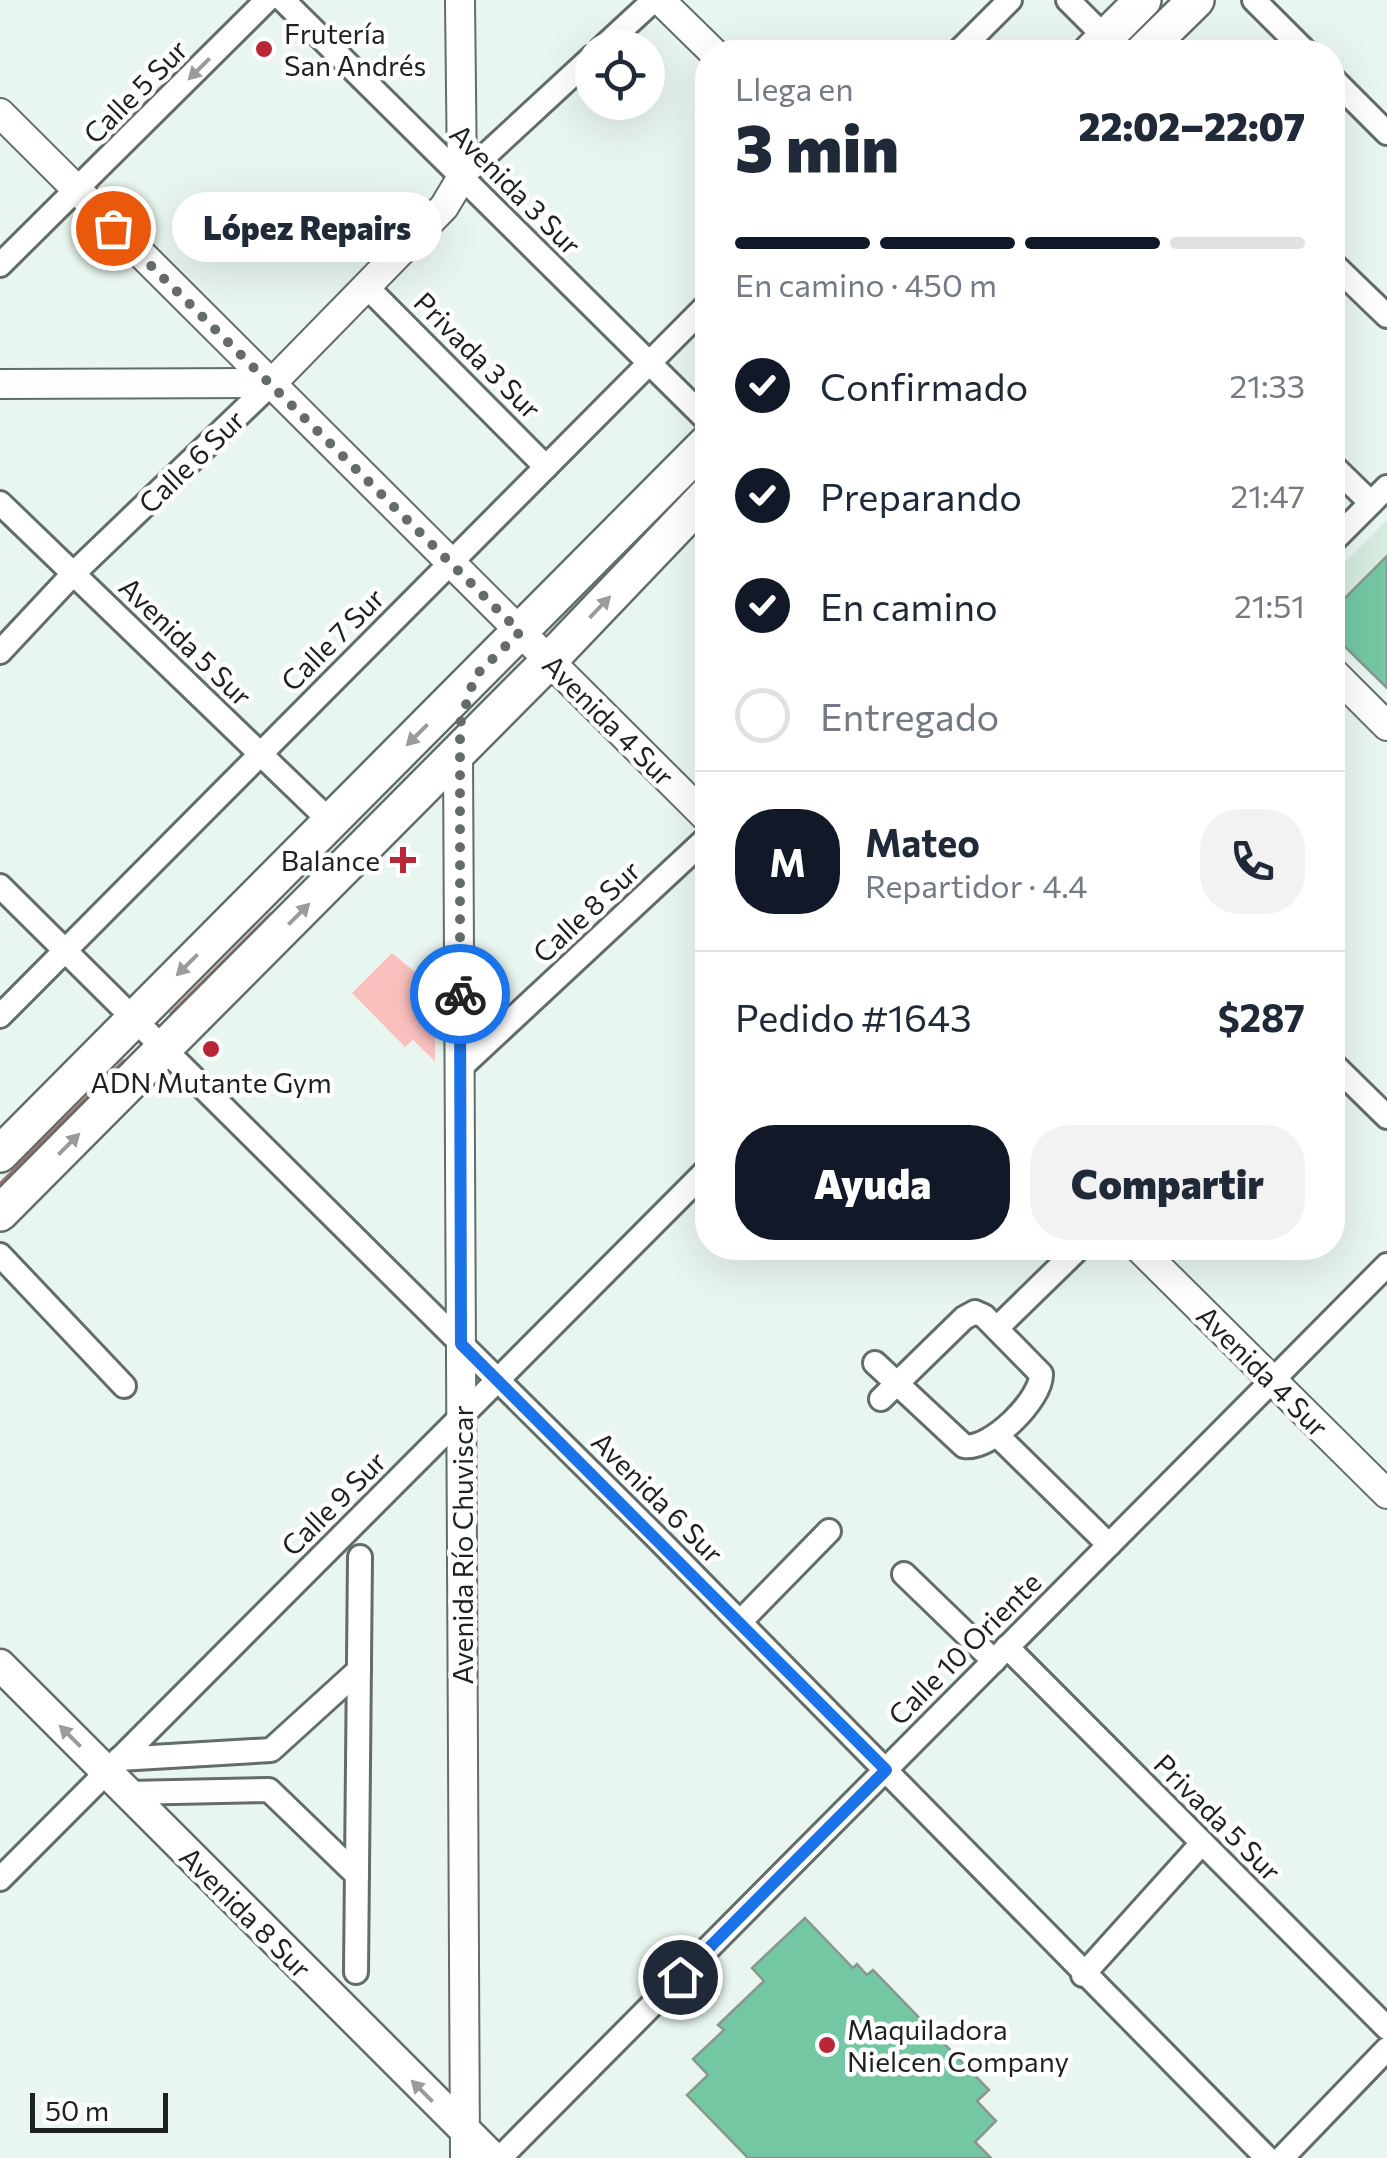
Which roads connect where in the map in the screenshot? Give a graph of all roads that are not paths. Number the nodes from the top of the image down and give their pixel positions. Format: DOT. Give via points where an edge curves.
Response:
graph roads {
  1 [pos="268,0"];
  2 [pos="283,0"];
  3 [pos="460,0"];
  4 [pos="657,0"];
  5 [pos="1010,0"];
  6 [pos="1068,0"];
  7 [pos="1143,0"];
  8 [pos="1196,0"];
  9 [pos="1254,0"];
  10 [pos="623,30"];
  11 [pos="699,40"];
  12 [pos="970,40"];
  13 [pos="1096,40"];
  14 [pos="1104,40"];
  15 [pos="1155,40"];
  16 [pos="1294,40"];
  17 [pos="575,72"];
  18 [pos="1345,91"];
  19 [pos="0,114"];
  20 [pos="1387,133"];
  21 [pos="462,177"];
  22 [pos="77,193"];
  23 [pos="0,264"];
  24 [pos="1345,276"];
  25 [pos="366,286"];
  26 [pos="1387,316"];
  27 [pos="695,317"];
  28 [pos="649,363"];
  29 [pos="272,383"];
  30 [pos="0,384"];
  31 [pos="695,408"];
  32 [pos="695,455"];
  33 [pos="546,467"];
  34 [pos="1345,473"];
  35 [pos="1379,495"];
  36 [pos="0,503"];
  37 [pos="695,508"];
  38 [pos="1345,529"];
  39 [pos="450,563"];
  40 [pos="73,574"];
  41 [pos="520,632"];
  42 [pos="0,652"];
  43 [pos="549,660"];
  44 [pos="475,676"];
  45 [pos="1345,684"];
  46 [pos="1387,726"];
  47 [pos="458,752"];
  48 [pos="260,755"];
  49 [pos="695,806"];
  50 [pos="330,822"];
  51 [pos="695,849"];
  52 [pos="0,886"];
  53 [pos="66,950"];
  54 [pos="0,1016"];
  55 [pos="132,1019"];
  56 [pos="164,1050"];
  57 [pos="460,1068"];
  58 [pos="1345,1076"];
  59 [pos="1387,1117"];
  60 [pos="0,1154"];
  61 [pos="695,1182"];
  62 [pos="0,1212"];
  63 [pos="0,1255"];
  64 [pos="1067,1260"];
  65 [pos="1151,1260"];
  66 [pos="1387,1266"];
  67 [pos="997,1328"];
  68 [pos="461,1344"];
  69 [pos="875,1363"];
  70 [pos="498,1380"];
  71 [pos="1273,1380"];
  72 [pos="124,1386"];
  73 [pos="889,1391"];
  74 [pos="462,1416"];
  75 [pos="997,1435"];
  76 [pos="1387,1494"];
  77 [pos="829,1531"];
  78 [pos="1109,1545"];
  79 [pos="360,1557"];
  80 [pos="904,1574"];
  81 [pos="740,1622"];
  82 [pos="1000,1654"];
  83 [pos="0,1665"];
  84 [pos="359,1670"];
  85 [pos="886,1770"];
  86 [pos="118,1775"];
  87 [pos="1202,1843"];
  88 [pos="357,1875"];
  89 [pos="0,1879"];
  90 [pos="356,1972"];
  91 [pos="1084,1975"];
  92 [pos="1387,2028"];
  93 [pos="1387,2049"];
  94 [pos="465,2146"];
  95 [pos="496,2158"];
  96 [pos="1267,2158"];
  97 [pos="1282,2158"];
  1 -- 22 [label="street, Calle 5 Sur, one-way"];
  2 -- 21 [label="street, Avenida 3 Sur"];
  3 -- 21 [label="street"];
  4 -- 10 [label="street"];
  4 -- 11 [label="street"];
  5 -- 12 [label="street"];
  6 -- 13 [label="street"];
  7 -- 14 [label="main road"];
  8 -- 15 [label="main road"];
  9 -- 16 [label="street"];
  17 -- 21 [label="street, Calle 6 Sur"];
  18 -- 20 [label="street"];
  19 -- 22 [label="street, Avenida 4 Sur"];
  21 -- 25 [label="street, Calle 6 Sur" via="444,207"];
  21 -- 28 [label="street, Avenida 3 Sur"];
  22 -- 23 [label="street, Calle 5 Sur"];
  22 -- 29 [label="street, Avenida 4 Sur"];
  24 -- 26 [label="street"];
  25 -- 29 [label="street, Calle 6 Sur"];
  25 -- 33 [label="street, Privada 3 Sur"];
  27 -- 28 [label="street, Calle 7 Sur"];
  28 -- 31 [label="street, Avenida 3 Sur"];
  28 -- 33 [label="street, Calle 7 Sur"];
  29 -- 30 [label="street"];
  29 -- 39 [label="street, Avenida 4 Sur"];
  29 -- 40 [label="street, Calle 6 Sur"];
  32 -- 41 [label="main road"];
  33 -- 39 [label="street, Calle 7 Sur"];
  34 -- 35 [label="street"];
  35 -- 38 [label="street"];
  36 -- 40 [label="street, Avenida 5 Sur"];
  43 -- 37 [label="main road, one-way"];
  39 -- 41 [label="street, Avenida 4 Sur"];
  39 -- 48 [label="street, Calle 7 Sur"];
  40 -- 42 [label="street, Calle 6 Sur"];
  40 -- 48 [label="street, Avenida 5 Sur"];
  41 -- 43 [label="street, Avenida 4 Sur"];
  41 -- 44 [label="main road"];
  43 -- 47 [label="main road"];
  43 -- 49 [label="street, Avenida 4 Sur"];
  44 -- 47 [label="main road"];
  44 -- 50 [label="main road, one-way"];
  45 -- 46 [label="street"];
  56 -- 47 [label="main road, one-way"];
  47 -- 57 [label="street, Avenida Río Chuviscar"];
  48 -- 50 [label="street, Avenida 5 Sur"];
  48 -- 53 [label="street, Calle 7 Sur"];
  50 -- 55 [label="main road, one-way"];
  51 -- 57 [label="street, Calle 8 Sur"];
  52 -- 53 [label="street, Avenida 6 Sur"];
  53 -- 54 [label="street, Calle 7 Sur"];
  53 -- 55 [label="street, Avenida 6 Sur"];
  55 -- 56 [label="street, Avenida 6 Sur"];
  55 -- 60 [label="main road"];
  62 -- 56 [label="main road, one-way"];
  56 -- 68 [label="street, Avenida 6 Sur"];
  57 -- 68 [label="street, Avenida Río Chuviscar"];
  58 -- 59 [label="street"];
  61 -- 70 [label="street, Calle 9 Sur"];
  63 -- 72 [label="street"];
  64 -- 67 [label="street"];
  65 -- 71 [label="street, Avenida 4 Sur"];
  66 -- 71 [label="street, Calle 10 Oriente"];
  67 -- 73 [label="street" via="975,1312"];
  67 -- 75 [label="street" via="1038,1367 1041,1382"];
  68 -- 70 [label="street, Avenida 6 Sur"];
  68 -- 74 [label="street, Avenida Río Chuviscar"];
  69 -- 73 [label="street"];
  70 -- 74 [label="street, Calle 9 Sur"];
  70 -- 81 [label="street, Avenida 6 Sur"];
  71 -- 76 [label="street, Avenida 4 Sur"];
  71 -- 78 [label="street, Calle 10 Oriente"];
  73 -- 75 [label="street" via="970,1448"];
  74 -- 86 [label="street, Calle 9 Sur"];
  74 -- 94 [label="street, Avenida Río Chuviscar"];
  75 -- 78 [label="street"];
  77 -- 81 [label="street"];
  78 -- 82 [label="street, Calle 10 Oriente"];
  79 -- 84 [label="street"];
  80 -- 82 [label="street, Privada 5 Sur"];
  81 -- 85 [label="street, Avenida 6 Sur"];
  82 -- 85 [label="street, Calle 10 Oriente"];
  82 -- 87 [label="street, Privada 5 Sur"];
  86 -- 83 [label="main road, Avenida 8 Sur, one-way"];
  84 -- 86 [label="street" via="272,1750"];
  84 -- 88 [label="street"];
  85 -- 91 [label="street, Avenida 6 Sur"];
  85 -- 95 [label="street, Calle 10 Oriente"];
  86 -- 88 [label="street" via="269,1790"];
  86 -- 89 [label="street, Calle 9 Sur"];
  94 -- 86 [label="main road, Avenida 8 Sur, one-way"];
  87 -- 91 [label="street"];
  87 -- 92 [label="street, Privada 5 Sur"];
  88 -- 90 [label="street"];
  91 -- 96 [label="street, Avenida 6 Sur"];
  93 -- 97 [label="street"];
  94 -- 95 [label="main road, Avenida 8 Sur"];
}
